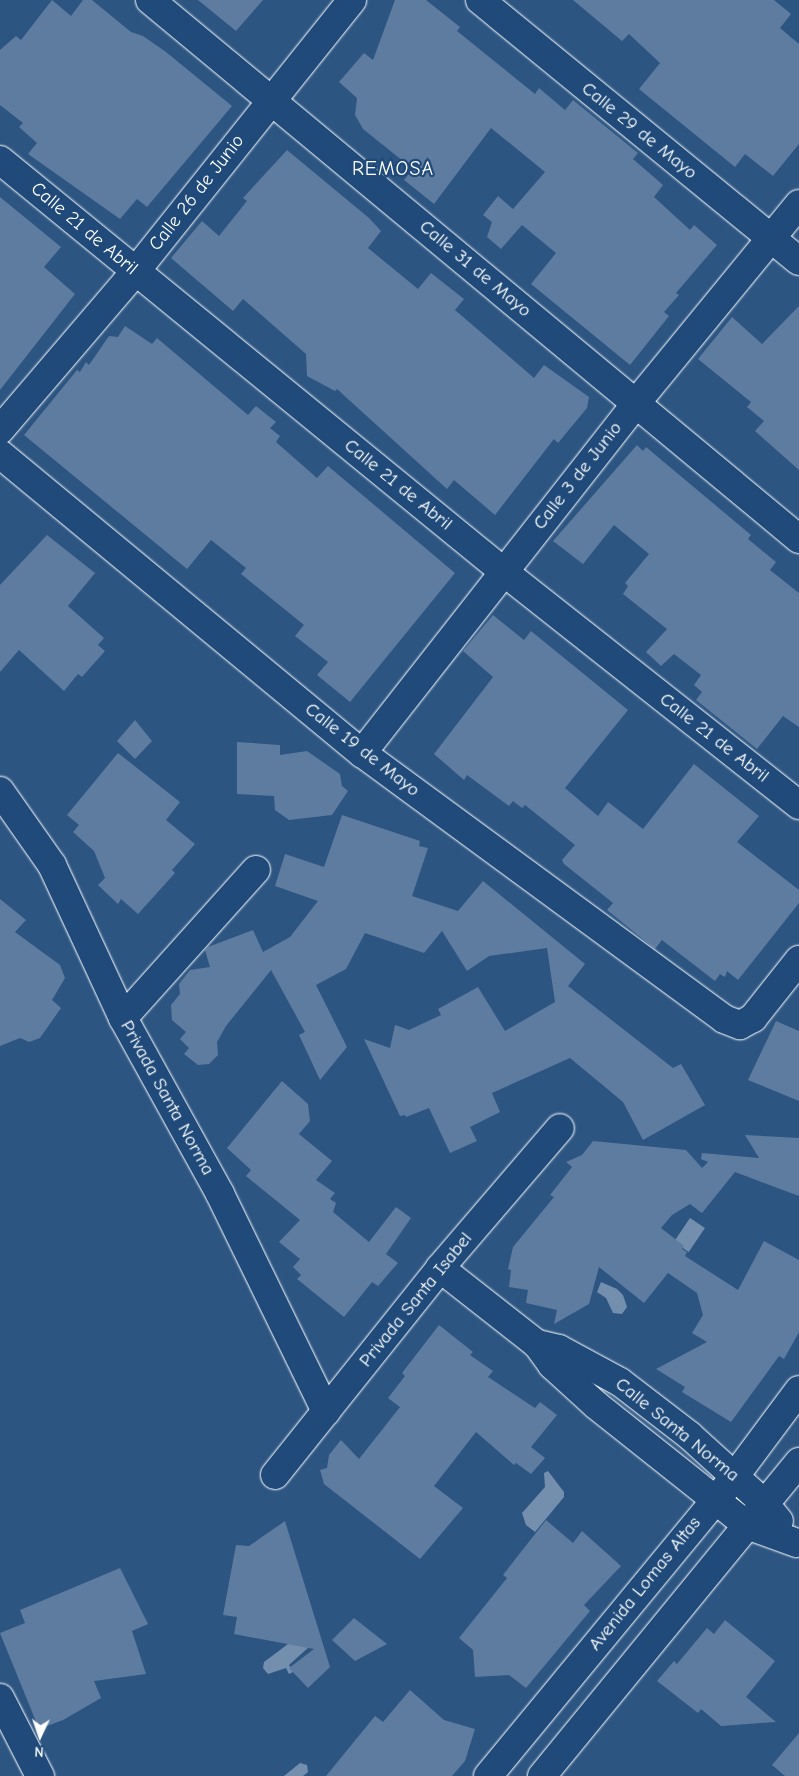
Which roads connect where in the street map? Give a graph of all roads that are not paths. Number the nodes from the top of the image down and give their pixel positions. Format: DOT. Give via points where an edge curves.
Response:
graph roads {
  1 [pos="150,0"];
  2 [pos="352,0"];
  3 [pos="480,0"];
  4 [pos="271,99"];
  5 [pos="0,160"];
  6 [pos="799,204"];
  7 [pos="770,238"];
  8 [pos="799,261"];
  9 [pos="135,272"];
  10 [pos="636,403"];
  11 [pos="0,430"];
  12 [pos="0,454"];
  13 [pos="799,539"];
  14 [pos="504,572"];
  15 [pos="362,753"];
  16 [pos="0,790"];
  17 [pos="799,805"];
  18 [pos="256,870"];
  19 [pos="799,960"];
  20 [pos="123,1018"];
  21 [pos="560,1128"];
  22 [pos="440,1268"];
  23 [pos="537,1344"];
  24 [pos="628,1388"];
  25 [pos="799,1390"];
  26 [pos="326,1411"];
  27 [pos="606,1413"];
  28 [pos="799,1462"];
  29 [pos="275,1475"];
  30 [pos="735,1476"];
  31 [pos="714,1500"];
  32 [pos="765,1504"];
  33 [pos="747,1525"];
  34 [pos="798,1544"];
  35 [pos="1,1702"];
  36 [pos="40,1776"];
  37 [pos="488,1776"];
  38 [pos="542,1776"];
  1 -- 4 [label="street, Calle 31 de Mayo"];
  2 -- 4 [label="street, Calle 26 de Junio"];
  3 -- 7 [label="street, Calle 29 de Mayo"];
  4 -- 9 [label="street, Calle 26 de Junio"];
  4 -- 10 [label="street, Calle 31 de Mayo"];
  5 -- 9 [label="street, Calle 21 de Abril"];
  6 -- 7 [label="street, Calle 3 de Junio"];
  7 -- 8 [label="street, Calle 29 de Mayo"];
  7 -- 10 [label="street, Calle 3 de Junio"];
  9 -- 11 [label="street, Calle 26 de Junio"];
  9 -- 14 [label="street, Calle 21 de Abril"];
  10 -- 13 [label="street, Calle 31 de Mayo"];
  10 -- 14 [label="street, Calle 3 de Junio"];
  12 -- 15 [label="street, Calle 19 de Mayo"];
  14 -- 15 [label="street, Calle 3 de Junio"];
  14 -- 17 [label="street, Calle 21 de Abril"];
  15 -- 19 [label="street, Calle 19 de Mayo" via="724,1020 740,1025 753,1018"];
  16 -- 20 [label="street, Privada Santa Norma" via="52,865"];
  18 -- 20 [label="street"];
  20 -- 26 [label="street, Privada Santa Norma" via="220,1194"];
  21 -- 22 [label="street, Privada Santa Isabel"];
  22 -- 23 [label="street, Calle Santa Norma"];
  22 -- 26 [label="street, Privada Santa Isabel"];
  23 -- 24 [label="street, Calle Santa Norma" via="560,1349"];
  23 -- 27 [label="street, Calle Santa Norma" via="552,1365"];
  24 -- 27 [label="street"];
  24 -- 30 [label="street, Calle Santa Norma"];
  25 -- 30 [label="street, Avenida Lomas Altas"];
  26 -- 29 [label="street, Privada Santa Isabel"];
  27 -- 31 [label="street, Calle Santa Norma"];
  28 -- 32 [label="street"];
  30 -- 31 [label="street, Avenida Lomas Altas"];
  30 -- 32 [label="street, Calle Santa Norma"];
  31 -- 33 [label="street, Calle Santa Norma"];
  31 -- 37 [label="street, Avenida Lomas Altas"];
  32 -- 33 [label="street"];
  32 -- 34 [label="street, Calle Santa Norma"];
  33 -- 34 [label="street, Calle Santa Norma"];
  33 -- 38 [label="street"];
  35 -- 36 [label="street"];
}
